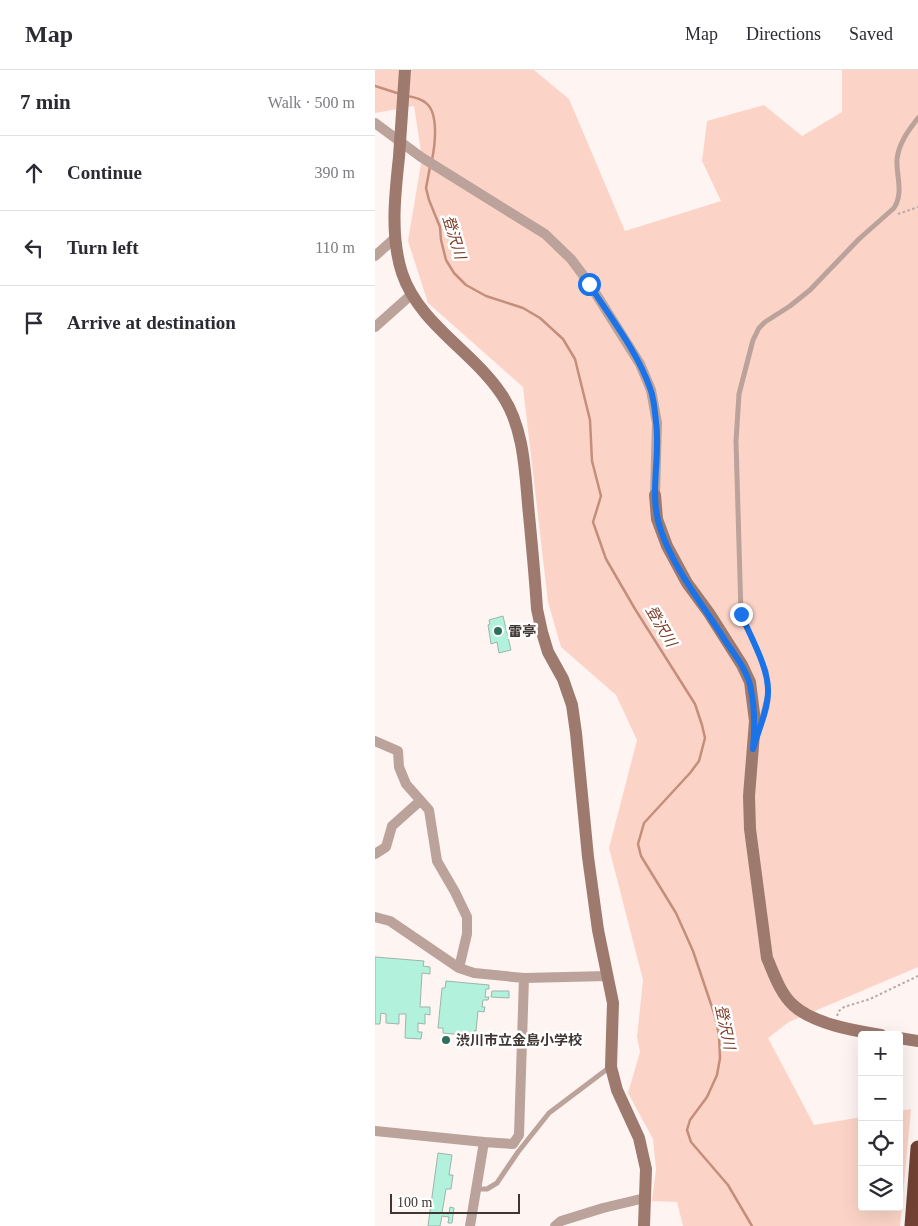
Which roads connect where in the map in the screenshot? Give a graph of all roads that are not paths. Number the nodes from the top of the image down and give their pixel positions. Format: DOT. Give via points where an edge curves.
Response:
graph roads {
  1 [pos="405,70"];
  2 [pos="918,118"];
  3 [pos="375,123"];
  4 [pos="400,142"];
  5 [pos="395,238"];
  6 [pos="375,256"];
  7 [pos="411,294"];
  8 [pos="375,327"];
  9 [pos="655,495"];
  10 [pos="375,741"];
  11 [pos="753,749"];
  12 [pos="420,801"];
  13 [pos="375,854"];
  14 [pos="375,917"];
  15 [pos="459,968"];
  16 [pos="608,976"];
  17 [pos="524,978"];
  18 [pos="862,1031"];
  19 [pos="903,1039"];
  20 [pos="918,1041"];
  21 [pos="611,1067"];
  22 [pos="375,1131"];
  23 [pos="484,1142"];
  24 [pos="918,1148"];
  25 [pos="476,1189"];
  26 [pos="645,1198"];
  27 [pos="470,1226"];
  28 [pos="555,1226"];
  29 [pos="644,1226"];
  30 [pos="912,1226"];
  1 -- 4 [label="street"];
  2 -- 11 [label="lane" via="902,139 897,158 900,192 894,208 810,290 759,328 753,340 739,394 736,441 741,614 765,671 768,694"];
  3 -- 4 [label="street"];
  4 -- 5 [label="street"];
  4 -- 9 [label="street" via="545,234 571,258 640,364 651,390 657,423"];
  5 -- 6 [label="street"];
  5 -- 7 [label="street" via="402,274"];
  7 -- 8 [label="street"];
  7 -- 16 [label="street" via="503,395 515,421 524,462 537,609 548,652 563,678 572,705 588,857"];
  9 -- 11 [label="street" via="657,519 667,546 750,682 755,722"];
  10 -- 12 [label="street" via="399,751 399,767 406,784"];
  11 -- 18 [label="street" via="750,829 767,958 781,990 795,1006 833,1025"];
  12 -- 13 [label="street" via="392,826 386,847"];
  12 -- 15 [label="street" via="429,810 437,861 467,918 467,934"];
  14 -- 15 [label="street" via="390,921"];
  15 -- 17 [label="street" via="474,973"];
  16 -- 17 [label="street"];
  16 -- 21 [label="street" via="613,1002"];
  17 -- 23 [label="street" via="519,1135 513,1144"];
  19 -- 20 [label="street"];
  21 -- 25 [label="lane" via="549,1113 497,1183 487,1189"];
  21 -- 26 [label="street" via="617,1090 639,1138 646,1169"];
  22 -- 23 [label="street"];
  23 -- 25 [label="street"];
  24 -- 30 [label="highway"];
  25 -- 27 [label="street"];
  26 -- 28 [label="street" via="561,1221"];
  26 -- 29 [label="street"];
}
